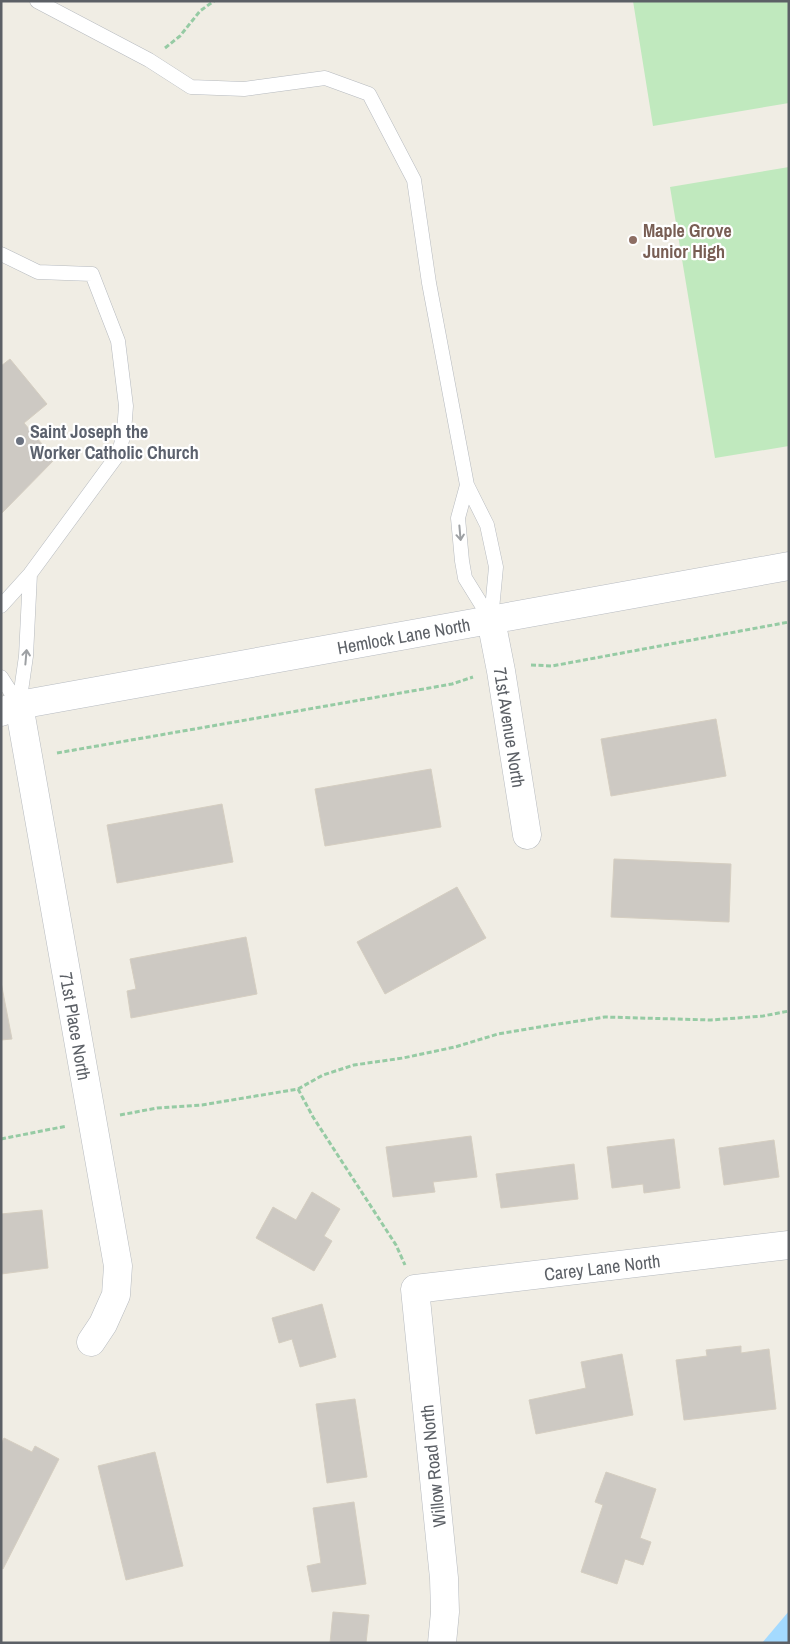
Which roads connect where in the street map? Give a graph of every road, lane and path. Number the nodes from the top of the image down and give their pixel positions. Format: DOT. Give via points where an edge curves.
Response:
graph roads {
  1 [pos="37,1"];
  2 [pos="214,1"];
  3 [pos="149,60"];
  4 [pos="1,254"];
  5 [pos="467,485"];
  6 [pos="789,566"];
  7 [pos="30,574"];
  8 [pos="1,606"];
  9 [pos="491,620"];
  10 [pos="789,622"];
  11 [pos="531,665"];
  12 [pos="473,676"];
  13 [pos="1,677"];
  14 [pos="7,707"];
  15 [pos="56,752"];
  16 [pos="527,835"];
  17 [pos="789,1011"];
  18 [pos="298,1089"];
  19 [pos="93,1120"];
  20 [pos="1,1139"];
  21 [pos="789,1245"];
  22 [pos="415,1289"];
  23 [pos="91,1342"];
  24 [pos="442,1643"];
  1 -- 3 [label="lane"];
  2 -- 3 [label="path" via="200,11 180,36"];
  3 -- 5 [label="lane" via="191,87 244,89 325,78 369,94 414,180 429,283"];
  4 -- 7 [label="lane" via="38,272 92,274 118,341 126,406 118,454"];
  5 -- 9 [label="lane" via="487,525 496,567"];
  5 -- 9 [label="lane, one-way" via="458,518 465,578"];
  6 -- 9 [label="street, Hemlock Lane North"];
  7 -- 8 [label="lane"];
  14 -- 7 [label="lane, one-way" via="26,656"];
  9 -- 14 [label="street, Hemlock Lane North"];
  9 -- 16 [label="street, 71st Avenue North"];
  10 -- 11 [label="path" via="552,666"];
  12 -- 15 [label="path" via="452,684"];
  13 -- 14 [label="lane"];
  14 -- 19 [label="street, 71st Place North"];
  17 -- 18 [label="path" via="711,1020 605,1017 544,1026 403,1058 354,1065 323,1075"];
  18 -- 19 [label="path"];
  18 -- 22 [label="path" via="312,1117 396,1245"];
  19 -- 20 [label="path"];
  19 -- 23 [label="street, 71st Place North" via="118,1266 116,1295"];
  21 -- 22 [label="street, Carey Lane North"];
  22 -- 24 [label="street, Willow Road North" via="444,1578"];
}
